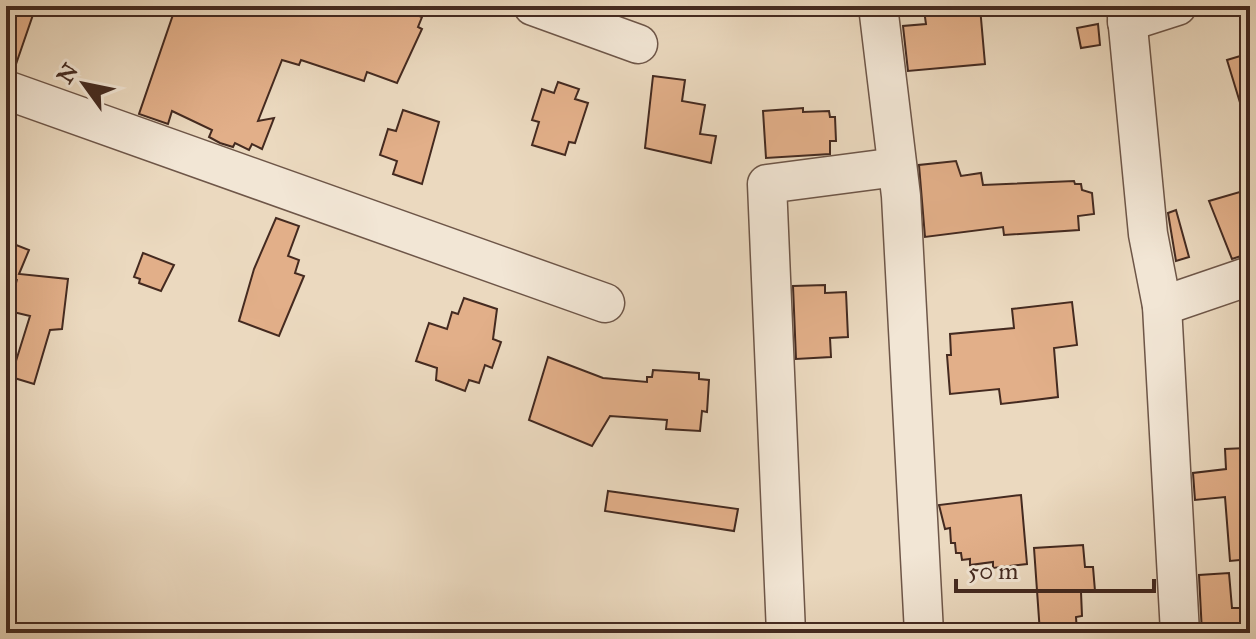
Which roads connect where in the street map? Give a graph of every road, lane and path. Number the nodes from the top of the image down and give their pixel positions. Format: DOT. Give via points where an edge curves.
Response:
graph roads {
  1 [pos="533,6"];
  2 [pos="878,6"];
  3 [pos="1177,6"];
  4 [pos="1127,14"];
  5 [pos="638,44"];
  6 [pos="6,90"];
  7 [pos="897,167"];
  8 [pos="1250,276"];
  9 [pos="605,303"];
  10 [pos="1162,306"];
  11 [pos="786,633"];
  12 [pos="924,633"];
  13 [pos="1180,633"];
  1 -- 5 [label="street"];
  2 -- 7 [label="street"];
  3 -- 4 [label="street"];
  4 -- 10 [label="street" via="1148,234"];
  6 -- 9 [label="street"];
  7 -- 11 [label="street" via="767,184"];
  7 -- 12 [label="street"];
  8 -- 10 [label="street"];
  10 -- 13 [label="street"];
}
